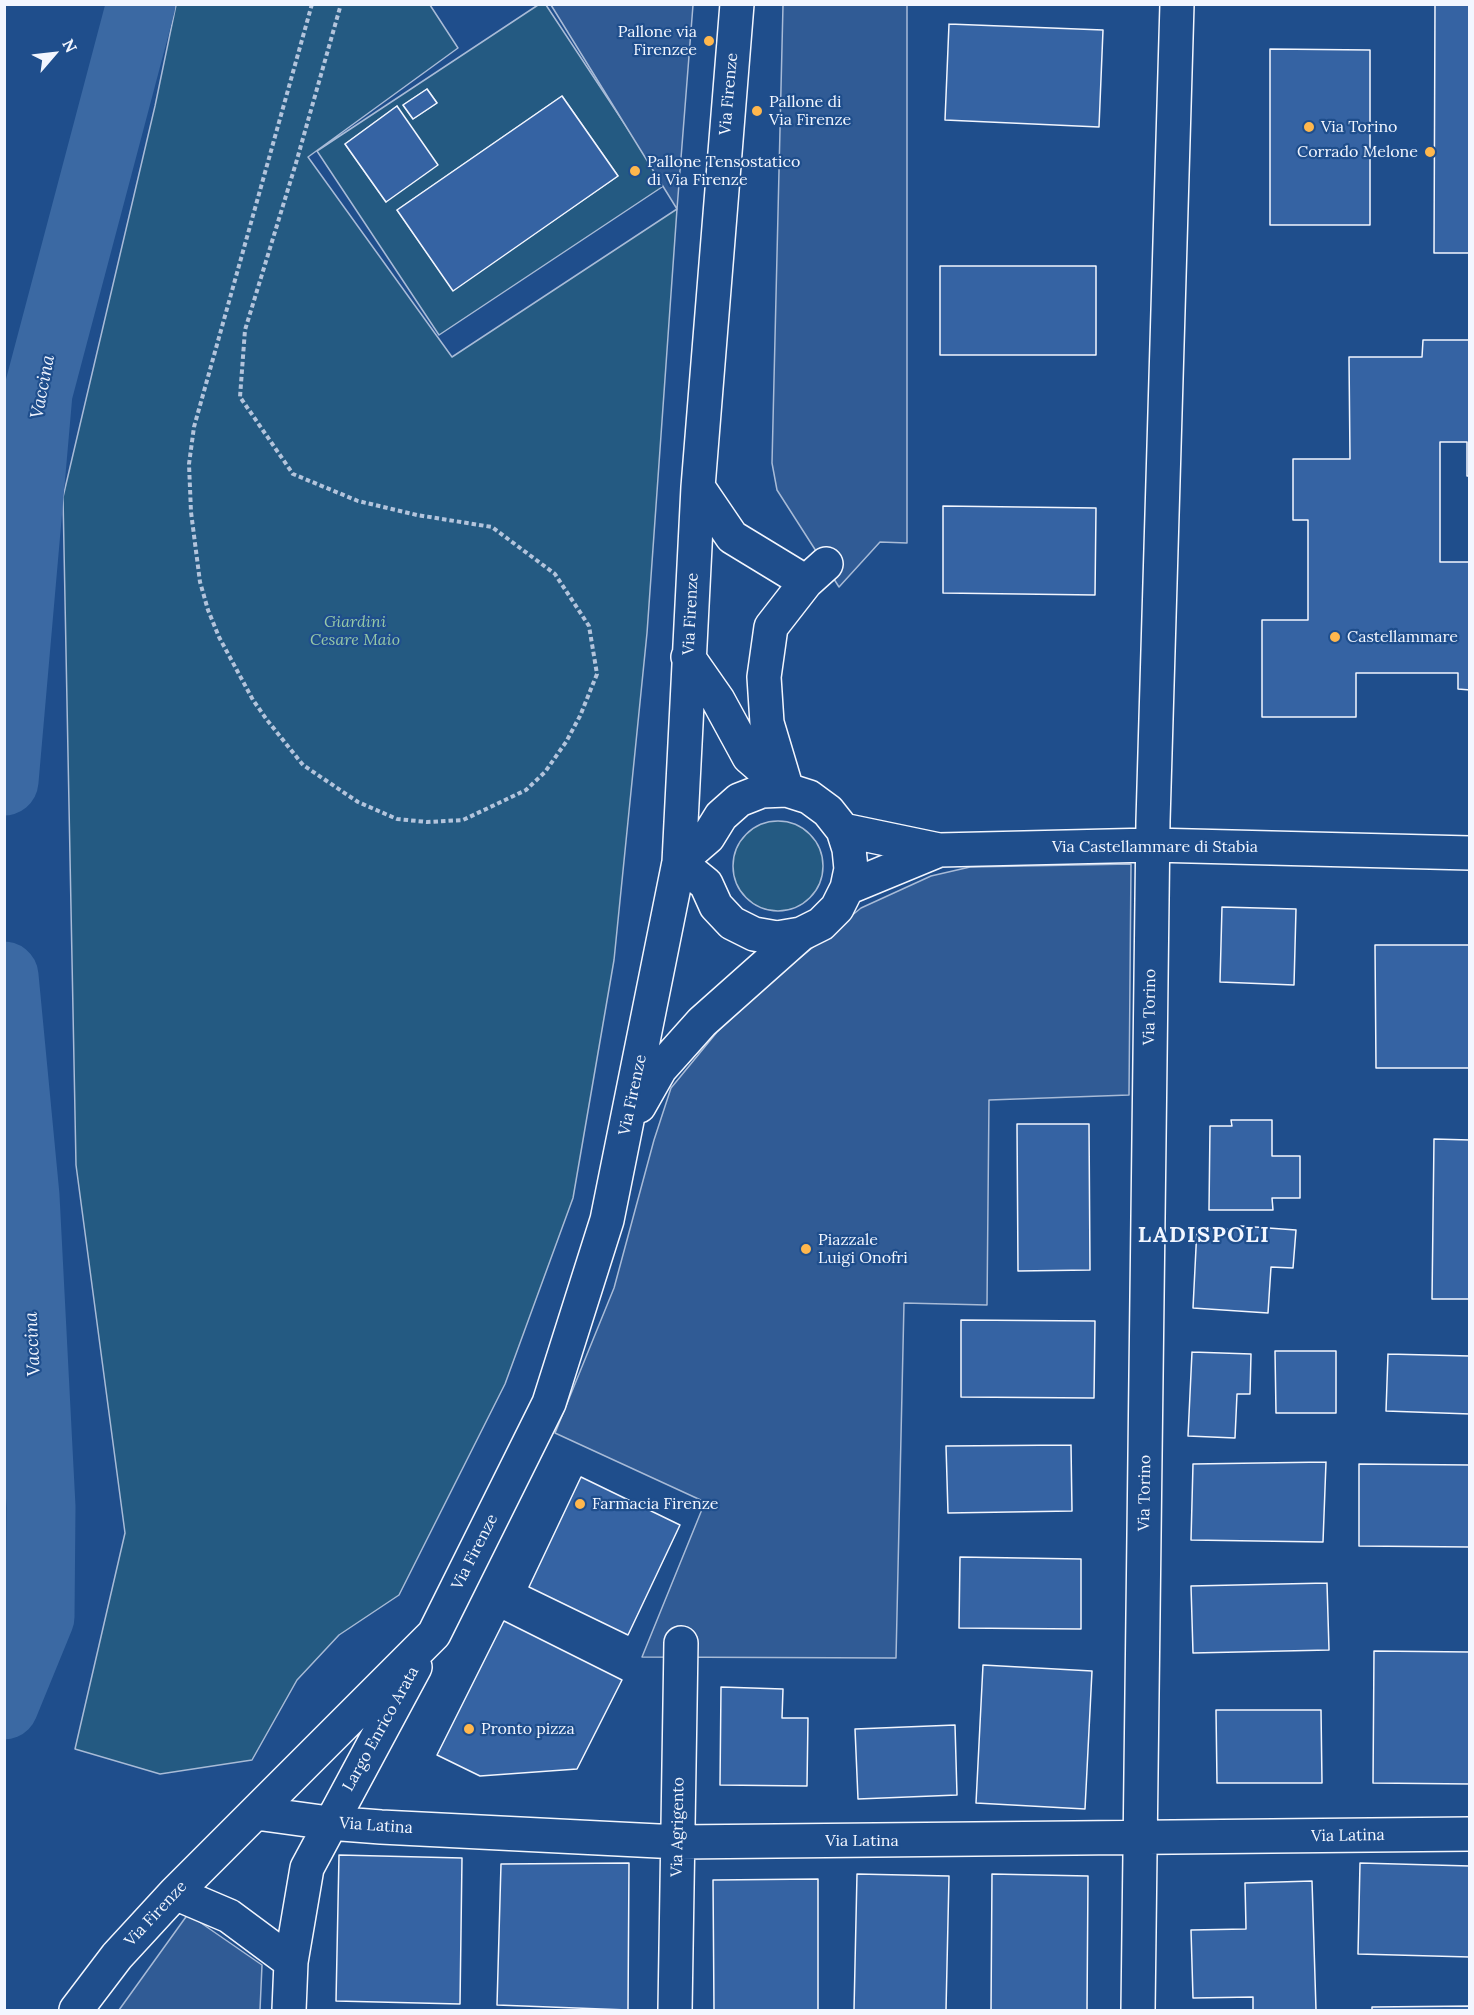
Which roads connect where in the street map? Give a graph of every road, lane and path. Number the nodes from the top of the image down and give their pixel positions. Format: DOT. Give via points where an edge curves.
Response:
graph roads {
  1 [pos="312,4"];
  2 [pos="341,4"];
  3 [pos="737,4"];
  4 [pos="1177,4"];
  5 [pos="698,487"];
  6 [pos="688,657"];
  7 [pos="787,790"];
  8 [pos="843,830"];
  9 [pos="1152,845"];
  10 [pos="939,850"];
  11 [pos="1470,852"];
  12 [pos="679,862"];
  13 [pos="847,888"];
  14 [pos="801,934"];
  15 [pos="626,1128"];
  16 [pos="434,1634"];
  17 [pos="681,1643"];
  18 [pos="255,1813"];
  19 [pos="330,1823"];
  20 [pos="1470,1834"];
  21 [pos="1141,1838"];
  22 [pos="678,1842"];
  23 [pos="175,1893"];
  24 [pos="291,1962"];
  25 [pos="76,2010"];
  26 [pos="289,2010"];
  27 [pos="675,2010"];
  28 [pos="1138,2010"];
  1 -- 2 [label="path" via="194,427 189,464 200,582 219,637 253,700 303,765 358,802 397,819 463,820 526,790 545,772 566,742 597,675 589,626 555,574 492,527 417,516 358,501 293,474 240,397 245,330"];
  3 -- 5 [label="street, Via Firenze"];
  4 -- 9 [label="street, Via Torino"];
  5 -- 6 [label="street, Via Firenze"];
  5 -- 7 [label="street" via="732,537 816,573 771,627 764,677 767,723"];
  6 -- 7 [label="street" via="718,700 748,757"];
  6 -- 12 [label="street, Via Firenze"];
  7 -- 8 [label="street" via="809,797 828,811"];
  7 -- 12 [label="street" via="762,791 739,800 721,816 708,837"];
  8 -- 10 [label="street, Via Castellammare di Stabia"];
  8 -- 13 [label="street" via="851,868"];
  9 -- 10 [label="street, Via Castellammare di Stabia"];
  9 -- 11 [label="street, Via Castellammare di Stabia"];
  9 -- 21 [label="street, Via Torino"];
  10 -- 13 [label="street"];
  12 -- 14 [label="street" via="706,884 716,906 732,923 770,937"];
  12 -- 15 [label="street, Via Firenze"];
  13 -- 14 [label="street" via="837,908 821,924"];
  14 -- 15 [label="street" via="702,1022 660,1070"];
  15 -- 16 [label="street, Via Firenze" via="607,1220 549,1403"];
  16 -- 18 [label="street, Via Firenze"];
  16 -- 19 [label="street, Largo Enrico Arata"];
  17 -- 22 [label="street, Via Agrigento"];
  18 -- 19 [label="street, Via Latina"];
  18 -- 23 [label="street, Via Firenze"];
  19 -- 22 [label="street, Via Latina"];
  19 -- 24 [label="street, Largo Enrico Arata" via="307,1868"];
  20 -- 21 [label="street, Via Latina"];
  21 -- 22 [label="street, Via Latina"];
  21 -- 28 [label="street, Via Torino"];
  22 -- 27 [label="street, Via Agrigento"];
  23 -- 24 [label="street" via="229,1916"];
  23 -- 25 [label="street, Via Firenze" via="117,1956"];
  24 -- 26 [label="street, Largo Enrico Arata"];
}
